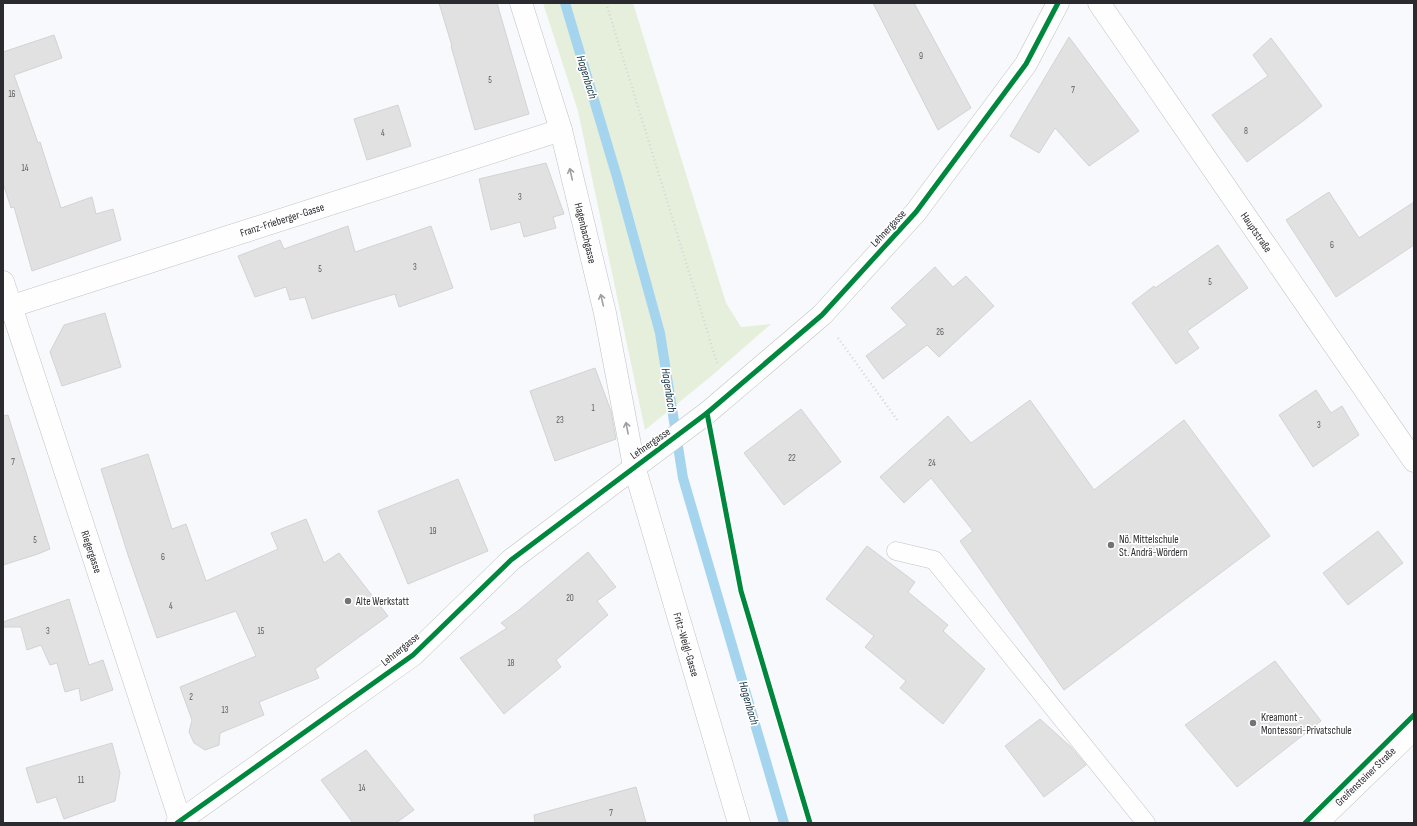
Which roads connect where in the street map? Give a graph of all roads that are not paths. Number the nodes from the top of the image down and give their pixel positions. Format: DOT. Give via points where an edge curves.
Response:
graph roads {
  1 [pos="521,3"];
  2 [pos="1058,3"];
  3 [pos="1100,3"];
  4 [pos="561,130"];
  5 [pos="3,282"];
  6 [pos="7,307"];
  7 [pos="643,461"];
  8 [pos="1414,461"];
  9 [pos="896,551"];
  10 [pos="1414,729"];
  11 [pos="179,822"];
  12 [pos="739,823"];
  13 [pos="1146,823"];
  14 [pos="1317,823"];
  1 -- 4 [label="street, Hagenbachgasse"];
  2 -- 7 [label="street, Lehnergasse" via="1026,64 916,212 822,315 727,397"];
  3 -- 8 [label="street, Hauptstraße"];
  4 -- 6 [label="street, Franz-Frieberger-Gasse"];
  7 -- 4 [label="street, Hagenbachgasse, one-way"];
  5 -- 6 [label="street, Riegergasse"];
  6 -- 11 [label="street, Riegergasse"];
  7 -- 11 [label="street, Lehnergasse" via="510,560 413,654"];
  7 -- 12 [label="street, Fritz-Weigl-Gasse"];
  9 -- 13 [label="lane" via="934,560"];
  10 -- 14 [label="street, Greifensteiner Straße"];
}
